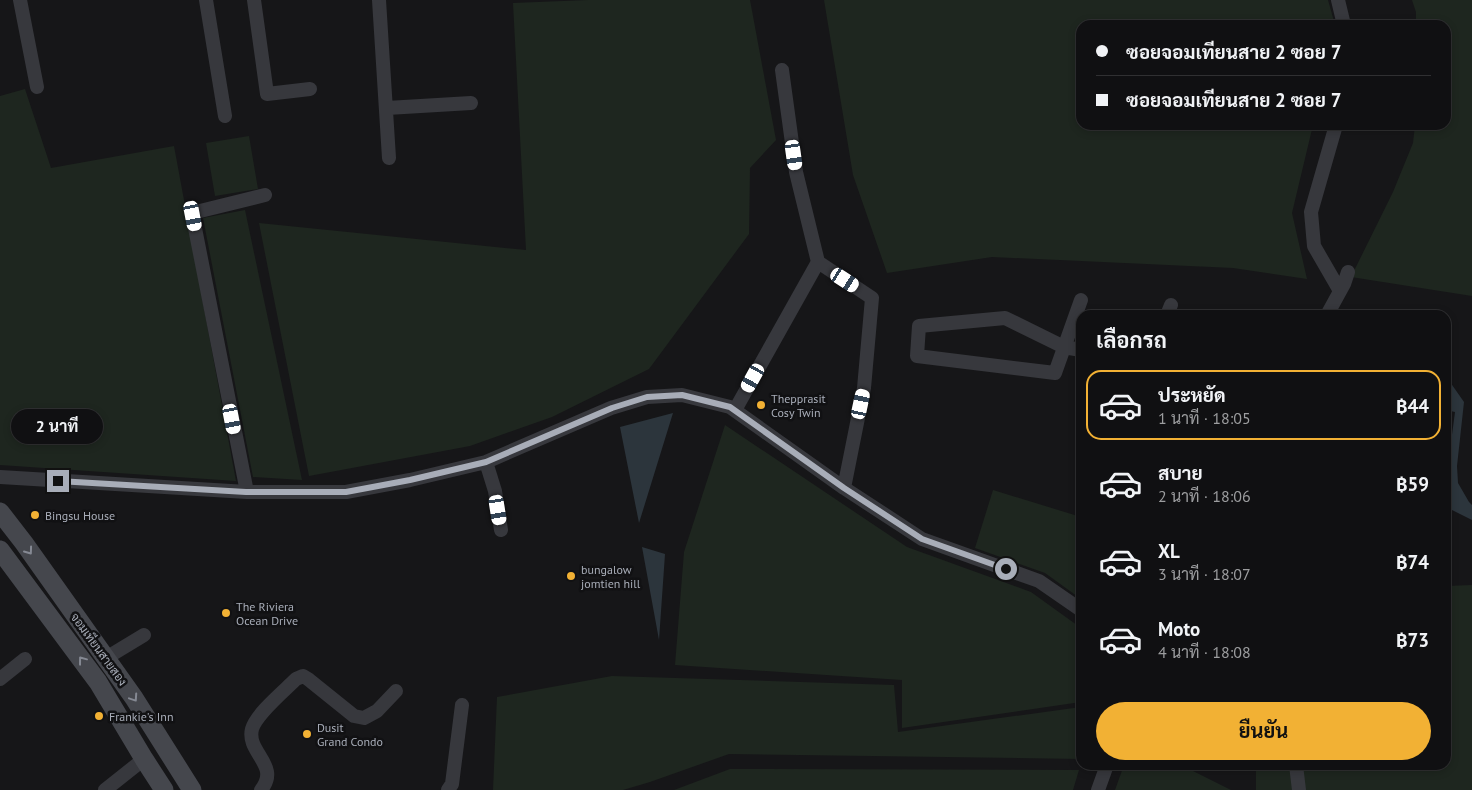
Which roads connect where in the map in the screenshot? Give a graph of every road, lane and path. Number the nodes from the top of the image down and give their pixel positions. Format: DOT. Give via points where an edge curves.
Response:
graph roads {
  1 [pos="20,0"];
  2 [pos="206,0"];
  3 [pos="254,0"];
  4 [pos="379,0"];
  5 [pos="1338,0"];
  6 [pos="1343,20"];
  7 [pos="782,70"];
  8 [pos="37,87"];
  9 [pos="310,89"];
  10 [pos="472,103"];
  11 [pos="386,108"];
  12 [pos="225,116"];
  13 [pos="1335,130"];
  14 [pos="389,158"];
  15 [pos="265,195"];
  16 [pos="818,262"];
  17 [pos="1348,272"];
  18 [pos="1340,291"];
  19 [pos="1081,300"];
  20 [pos="1077,310"];
  21 [pos="1330,310"];
  22 [pos="1076,314"];
  23 [pos="1064,347"];
  24 [pos="1076,349"];
  25 [pos="735,410"];
  26 [pos="486,462"];
  27 [pos="0,477"];
  28 [pos="844,488"];
  29 [pos="246,492"];
  30 [pos="0,512"];
  31 [pos="501,530"];
  32 [pos="0,550"];
  33 [pos="1076,607"];
  34 [pos="144,635"];
  35 [pos="25,658"];
  36 [pos="106,658"];
  37 [pos="0,679"];
  38 [pos="396,691"];
  39 [pos="462,705"];
  40 [pos="144,759"];
  41 [pos="1105,770"];
  42 [pos="1297,770"];
  43 [pos="105,790"];
  44 [pos="164,790"];
  45 [pos="192,790"];
  46 [pos="261,790"];
  47 [pos="448,790"];
  48 [pos="1098,790"];
  49 [pos="1299,790"];
  1 -- 8 [label="street"];
  2 -- 12 [label="street"];
  3 -- 9 [label="street" via="267,94"];
  4 -- 11 [label="street"];
  5 -- 6 [label="street"];
  7 -- 16 [label="street" via="796,172"];
  10 -- 11 [label="street"];
  11 -- 14 [label="street"];
  13 -- 18 [label="street" via="1311,212 1314,246"];
  15 -- 29 [label="street" via="192,213"];
  16 -- 25 [label="street"];
  16 -- 28 [label="street" via="872,298 864,388"];
  17 -- 18 [label="street"];
  18 -- 21 [label="street"];
  19 -- 20 [label="street"];
  22 -- 23 [label="street"];
  23 -- 23 [label="street" via="1005,318 919,326 917,356 1055,373"];
  23 -- 24 [label="street"];
  25 -- 26 [label="street" via="682,395 647,397 612,408"];
  25 -- 28 [label="street"];
  26 -- 29 [label="street" via="346,492"];
  26 -- 31 [label="street" via="495,491"];
  27 -- 29 [label="street"];
  28 -- 33 [label="street" via="922,539 1039,581"];
  30 -- 36 [label="main road, จอมเทียนสายสอง, one-way"];
  40 -- 32 [label="main road, จอมเทียนสายสอง, one-way" via="98,682"];
  34 -- 36 [label="street"];
  35 -- 37 [label="street"];
  36 -- 45 [label="main road, จอมเทียนสายสอง, one-way"];
  38 -- 46 [label="street" via="377,711 364,718 354,716 308,678 296,679 258,717 252,729 251,741 266,766 268,777"];
  39 -- 47 [label="street" via="452,784"];
  40 -- 43 [label="street"];
  40 -- 44 [label="main road, จอมเทียนสายสอง"];
  41 -- 48 [label="street"];
  42 -- 49 [label="street"];
}
